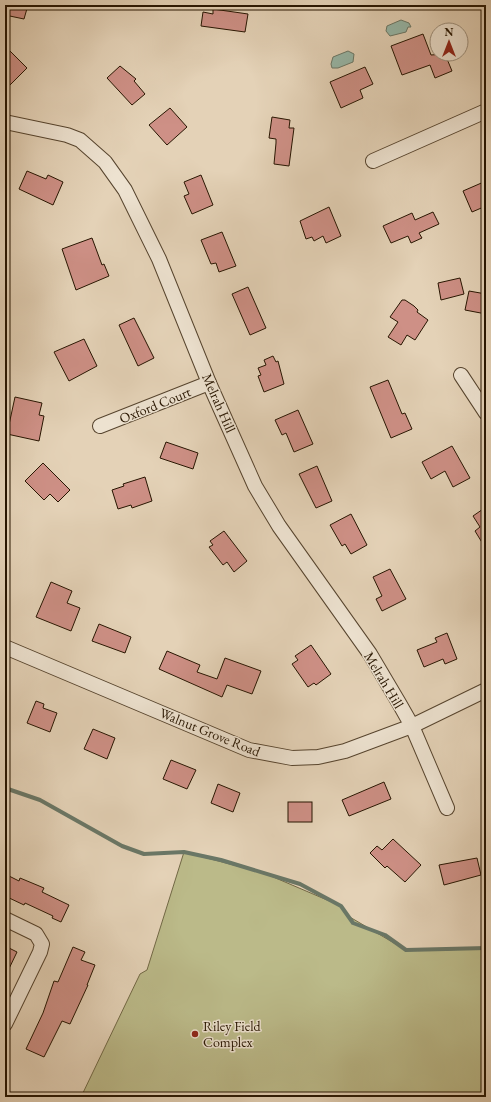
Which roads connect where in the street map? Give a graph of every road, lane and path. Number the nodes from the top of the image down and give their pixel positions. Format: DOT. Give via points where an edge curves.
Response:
graph roads {
  1 [pos="486,111"];
  2 [pos="5,122"];
  3 [pos="373,161"];
  4 [pos="461,375"];
  5 [pos="209,383"];
  6 [pos="486,413"];
  7 [pos="100,426"];
  8 [pos="5,647"];
  9 [pos="486,690"];
  10 [pos="412,726"];
  11 [pos="447,808"];
  12 [pos="5,919"];
  13 [pos="5,1024"];
  1 -- 3 [label="street"];
  2 -- 5 [label="street, Melrah Hill" via="68,135 80,140 105,162 125,190 144,227 173,291"];
  4 -- 6 [label="street"];
  5 -- 7 [label="street, Oxford Court"];
  5 -- 10 [label="street, Melrah Hill" via="255,486 275,520 370,654"];
  8 -- 10 [label="street, Walnut Grove Road" via="266,755 318,757 345,751"];
  9 -- 10 [label="street, Walnut Grove Road"];
  10 -- 11 [label="street, Melrah Hill"];
  12 -- 13 [label="street" via="36,934 42,944"];
}
